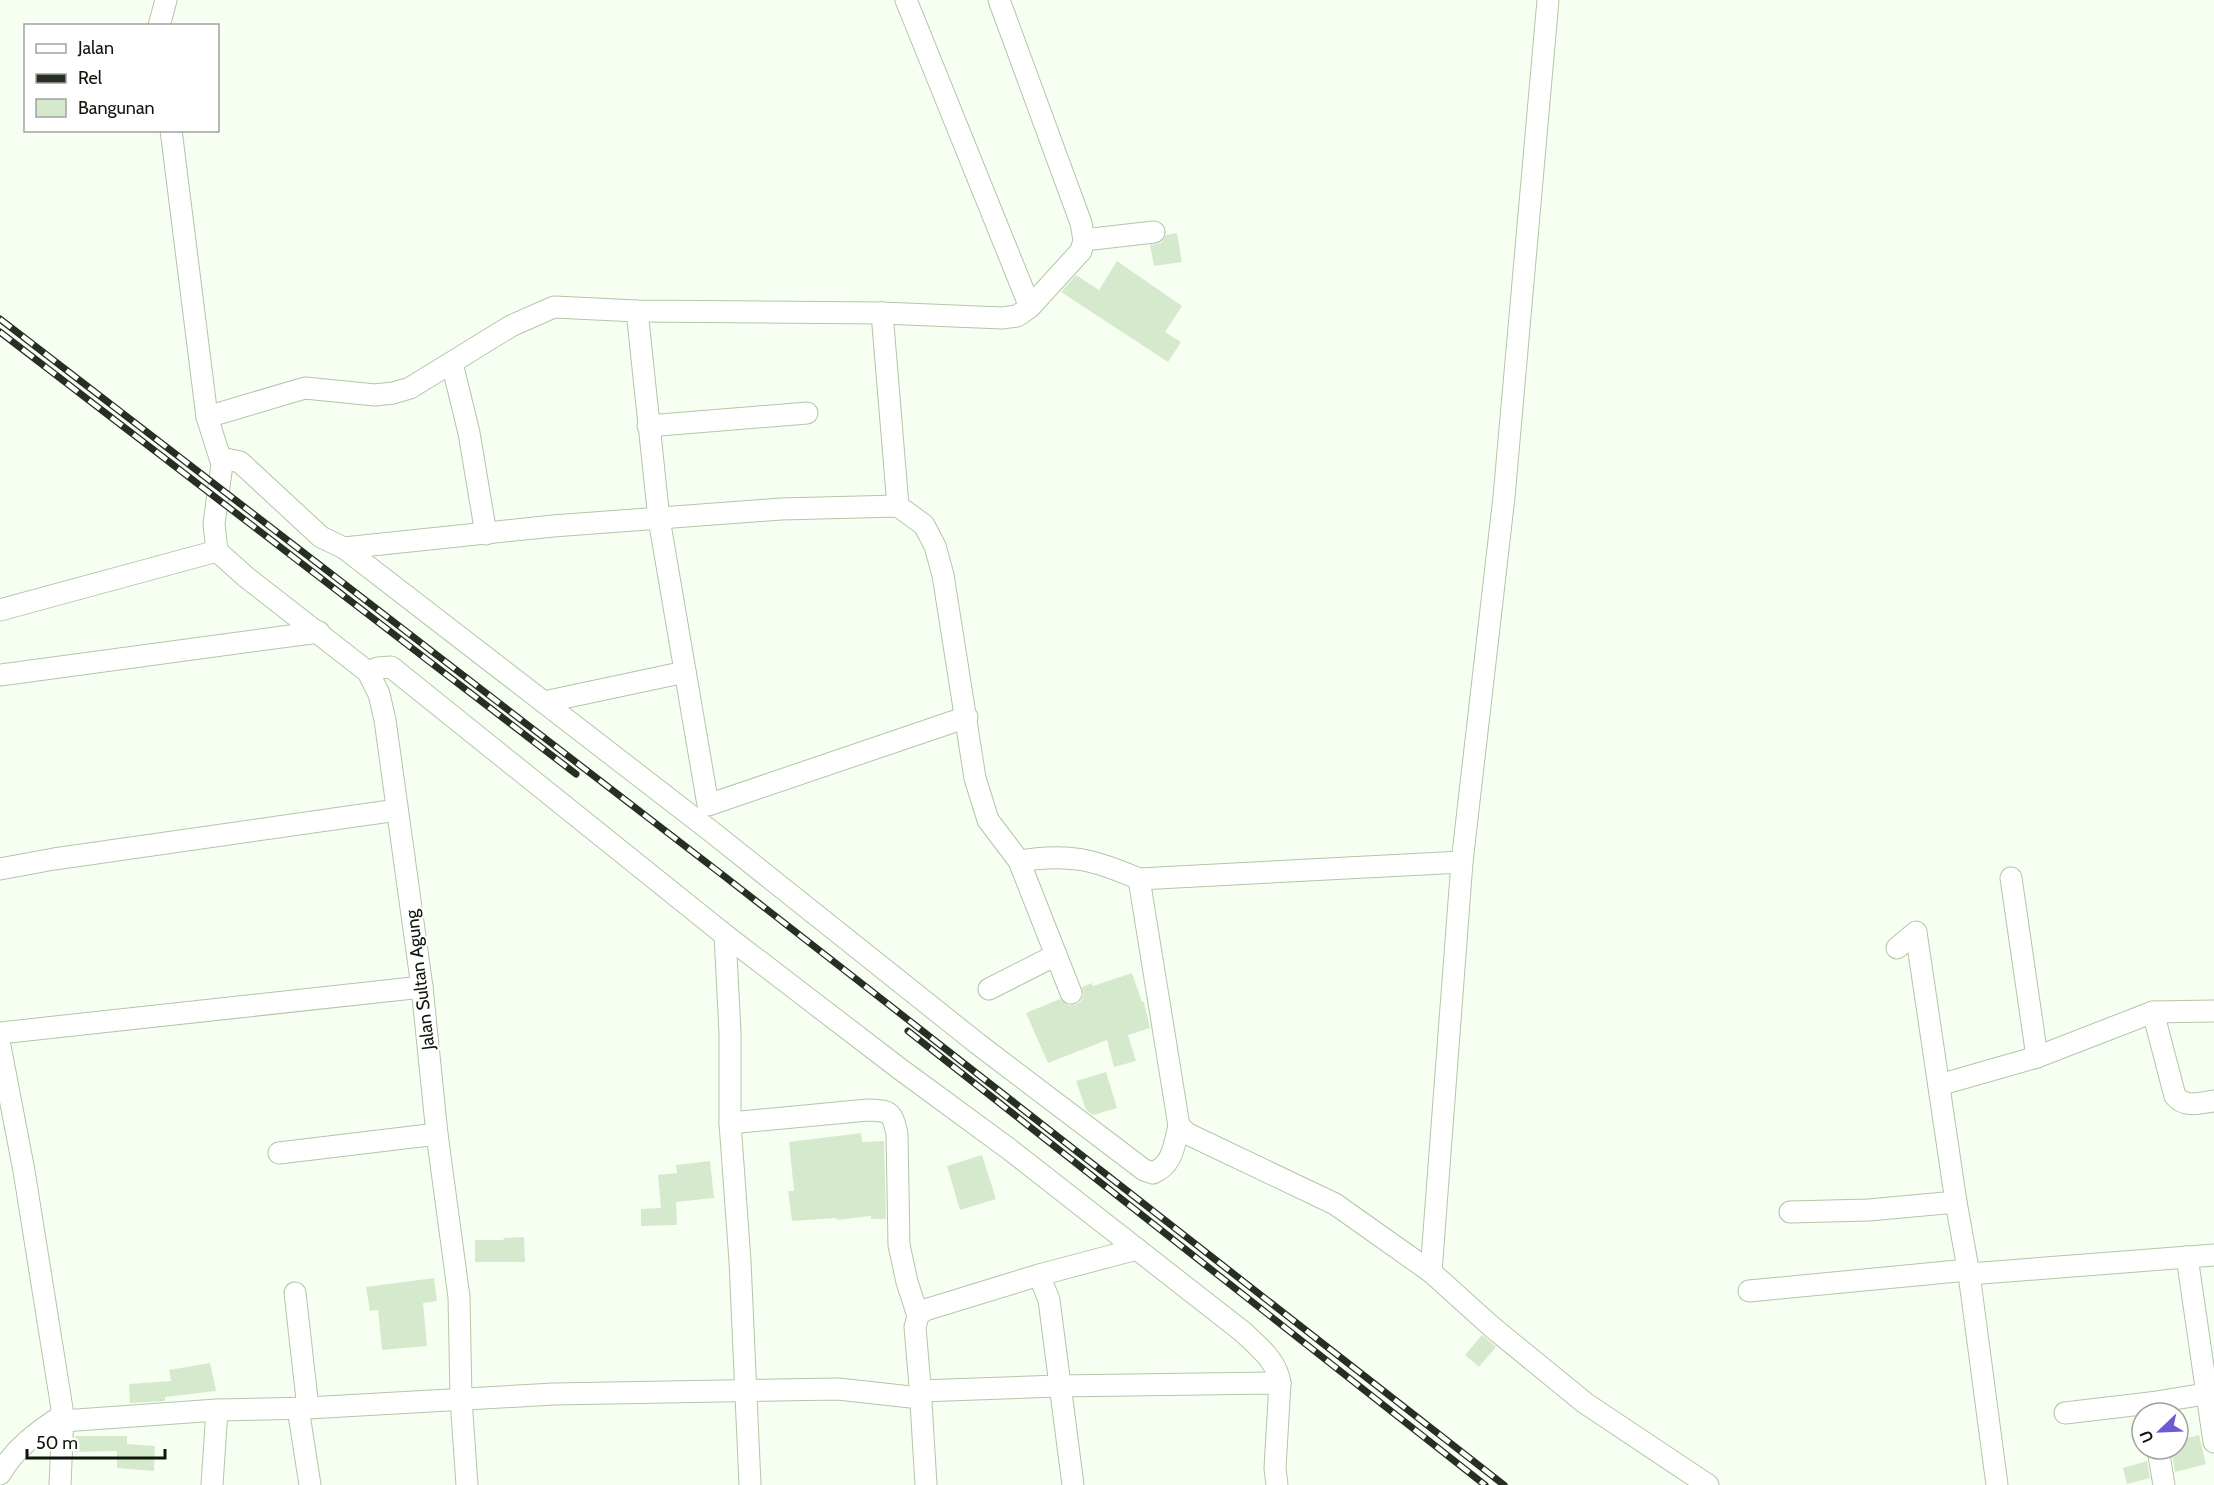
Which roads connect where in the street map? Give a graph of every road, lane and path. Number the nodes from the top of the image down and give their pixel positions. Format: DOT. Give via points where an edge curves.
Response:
graph roads {
  1 [pos="166,0"];
  2 [pos="906,0"];
  3 [pos="999,0"];
  4 [pos="1548,0"];
  5 [pos="160,24"];
  6 [pos="171,132"];
  7 [pos="1154,232"];
  8 [pos="1084,240"];
  9 [pos="1030,308"];
  10 [pos="637,311"];
  11 [pos="882,312"];
  12 [pos="452,363"];
  13 [pos="807,413"];
  14 [pos="207,417"];
  15 [pos="648,426"];
  16 [pos="221,458"];
  17 [pos="898,506"];
  18 [pos="659,519"];
  19 [pos="486,534"];
  20 [pos="344,548"];
  21 [pos="217,551"];
  22 [pos="0,610"];
  23 [pos="319,632"];
  24 [pos="368,672"];
  25 [pos="685,672"];
  26 [pos="0,675"];
  27 [pos="544,702"];
  28 [pos="967,717"];
  29 [pos="708,805"];
  30 [pos="397,810"];
  31 [pos="712,832"];
  32 [pos="1019,861"];
  33 [pos="1462,862"];
  34 [pos="0,869"];
  35 [pos="2011,878"];
  36 [pos="1140,879"];
  37 [pos="725,935"];
  38 [pos="1897,948"];
  39 [pos="1056,955"];
  40 [pos="422,987"];
  41 [pos="989,989"];
  42 [pos="1071,993"];
  43 [pos="2214,1011"];
  44 [pos="2153,1012"];
  45 [pos="0,1033"];
  46 [pos="0,1046"];
  47 [pos="2037,1057"];
  48 [pos="1940,1085"];
  49 [pos="2214,1101"];
  50 [pos="730,1123"];
  51 [pos="1179,1126"];
  52 [pos="437,1134"];
  53 [pos="279,1153"];
  54 [pos="1956,1202"];
  55 [pos="1790,1212"];
  56 [pos="1137,1249"];
  57 [pos="2214,1255"];
  58 [pos="2187,1257"];
  59 [pos="1431,1272"];
  60 [pos="1969,1272"];
  61 [pos="1039,1275"];
  62 [pos="1749,1291"];
  63 [pos="295,1293"];
  64 [pos="918,1316"];
  65 [pos="1281,1383"];
  66 [pos="1059,1386"];
  67 [pos="745,1392"];
  68 [pos="920,1394"];
  69 [pos="2205,1394"];
  70 [pos="461,1399"];
  71 [pos="2178,1401"];
  72 [pos="303,1408"];
  73 [pos="2130,1409"];
  74 [pos="218,1410"];
  75 [pos="2065,1413"];
  76 [pos="63,1418"];
  77 [pos="2214,1442"];
  78 [pos="2160,1461"];
  79 [pos="0,1474"];
  80 [pos="60,1485"];
  81 [pos="212,1485"];
  82 [pos="310,1485"];
  83 [pos="467,1485"];
  84 [pos="750,1485"];
  85 [pos="926,1485"];
  86 [pos="1073,1485"];
  87 [pos="1277,1485"];
  88 [pos="1708,1485"];
  89 [pos="1997,1485"];
  90 [pos="2164,1485"];
  1 -- 5 [label="street"];
  2 -- 9 [label="street"];
  3 -- 8 [label="street"];
  4 -- 33 [label="street" via="1504,497"];
  6 -- 14 [label="street"];
  7 -- 8 [label="street"];
  8 -- 9 [label="street" via="1081,251"];
  9 -- 11 [label="street" via="1011,317"];
  10 -- 11 [label="street"];
  10 -- 12 [label="street" via="554,307 511,326"];
  10 -- 15 [label="street"];
  11 -- 17 [label="street"];
  12 -- 14 [label="street" via="410,388 393,393 375,395 305,388"];
  12 -- 19 [label="street" via="469,433"];
  13 -- 15 [label="street"];
  14 -- 16 [label="street"];
  15 -- 18 [label="street"];
  16 -- 20 [label="street" via="240,462 321,537"];
  16 -- 21 [label="street" via="214,524"];
  17 -- 18 [label="street" via="782,509"];
  17 -- 28 [label="street" via="924,525 935,546"];
  18 -- 19 [label="street"];
  18 -- 25 [label="street"];
  19 -- 20 [label="street"];
  20 -- 27 [label="street"];
  21 -- 22 [label="street"];
  21 -- 23 [label="street, Jalan Sultan Agung"];
  23 -- 24 [label="street, Jalan Sultan Agung"];
  23 -- 26 [label="street"];
  24 -- 30 [label="street, Jalan Sultan Agung" via="379,694 385,720"];
  24 -- 37 [label="street" via="391,667"];
  25 -- 27 [label="street"];
  25 -- 29 [label="street"];
  27 -- 31 [label="street"];
  28 -- 29 [label="street"];
  28 -- 32 [label="street" via="975,778 988,820"];
  29 -- 31 [label="street"];
  30 -- 34 [label="street"];
  30 -- 40 [label="street, Jalan Sultan Agung"];
  31 -- 51 [label="street" via="978,1044 1144,1170 1153,1173 1163,1169"];
  32 -- 36 [label="street" via="1081,858"];
  32 -- 39 [label="street"];
  33 -- 36 [label="street"];
  33 -- 59 [label="street"];
  35 -- 47 [label="street"];
  36 -- 51 [label="street"];
  37 -- 50 [label="street"];
  37 -- 56 [label="street"];
  38 -- 48 [label="street" via="1916,932"];
  39 -- 41 [label="street"];
  39 -- 42 [label="street"];
  40 -- 45 [label="street"];
  40 -- 52 [label="street, Jalan Sultan Agung"];
  43 -- 44 [label="street"];
  44 -- 47 [label="street"];
  44 -- 49 [label="street" via="2175,1096 2187,1104"];
  46 -- 76 [label="street"];
  47 -- 48 [label="street"];
  48 -- 54 [label="street"];
  50 -- 64 [label="street" via="868,1110 886,1111 893,1117 897,1134 899,1245"];
  50 -- 67 [label="street"];
  51 -- 59 [label="street" via="1188,1134 1335,1204"];
  52 -- 53 [label="street"];
  52 -- 70 [label="street, Jalan Sultan Agung" via="459,1297"];
  54 -- 55 [label="street"];
  54 -- 60 [label="street"];
  56 -- 61 [label="street"];
  56 -- 65 [label="street" via="1243,1332 1279,1371"];
  57 -- 58 [label="street"];
  58 -- 60 [label="street"];
  58 -- 69 [label="street"];
  59 -- 88 [label="street" via="1585,1403"];
  60 -- 62 [label="street"];
  60 -- 89 [label="street"];
  61 -- 64 [label="street" via="925,1310"];
  61 -- 66 [label="street" via="1049,1300"];
  63 -- 72 [label="street"];
  64 -- 68 [label="street" via="915,1327"];
  65 -- 66 [label="street"];
  65 -- 87 [label="street"];
  66 -- 68 [label="street"];
  66 -- 86 [label="street"];
  67 -- 68 [label="street" via="838,1389"];
  67 -- 70 [label="street" via="618,1392"];
  67 -- 84 [label="street"];
  68 -- 85 [label="street"];
  69 -- 71 [label="street"];
  69 -- 77 [label="street"];
  70 -- 72 [label="street"];
  70 -- 83 [label="street, Jalan Sultan Agung"];
  72 -- 74 [label="street"];
  72 -- 82 [label="street"];
  73 -- 75 [label="street"];
  74 -- 76 [label="street"];
  74 -- 81 [label="street"];
  76 -- 79 [label="street" via="24,1443"];
  76 -- 80 [label="street"];
  78 -- 90 [label="street"];
}
